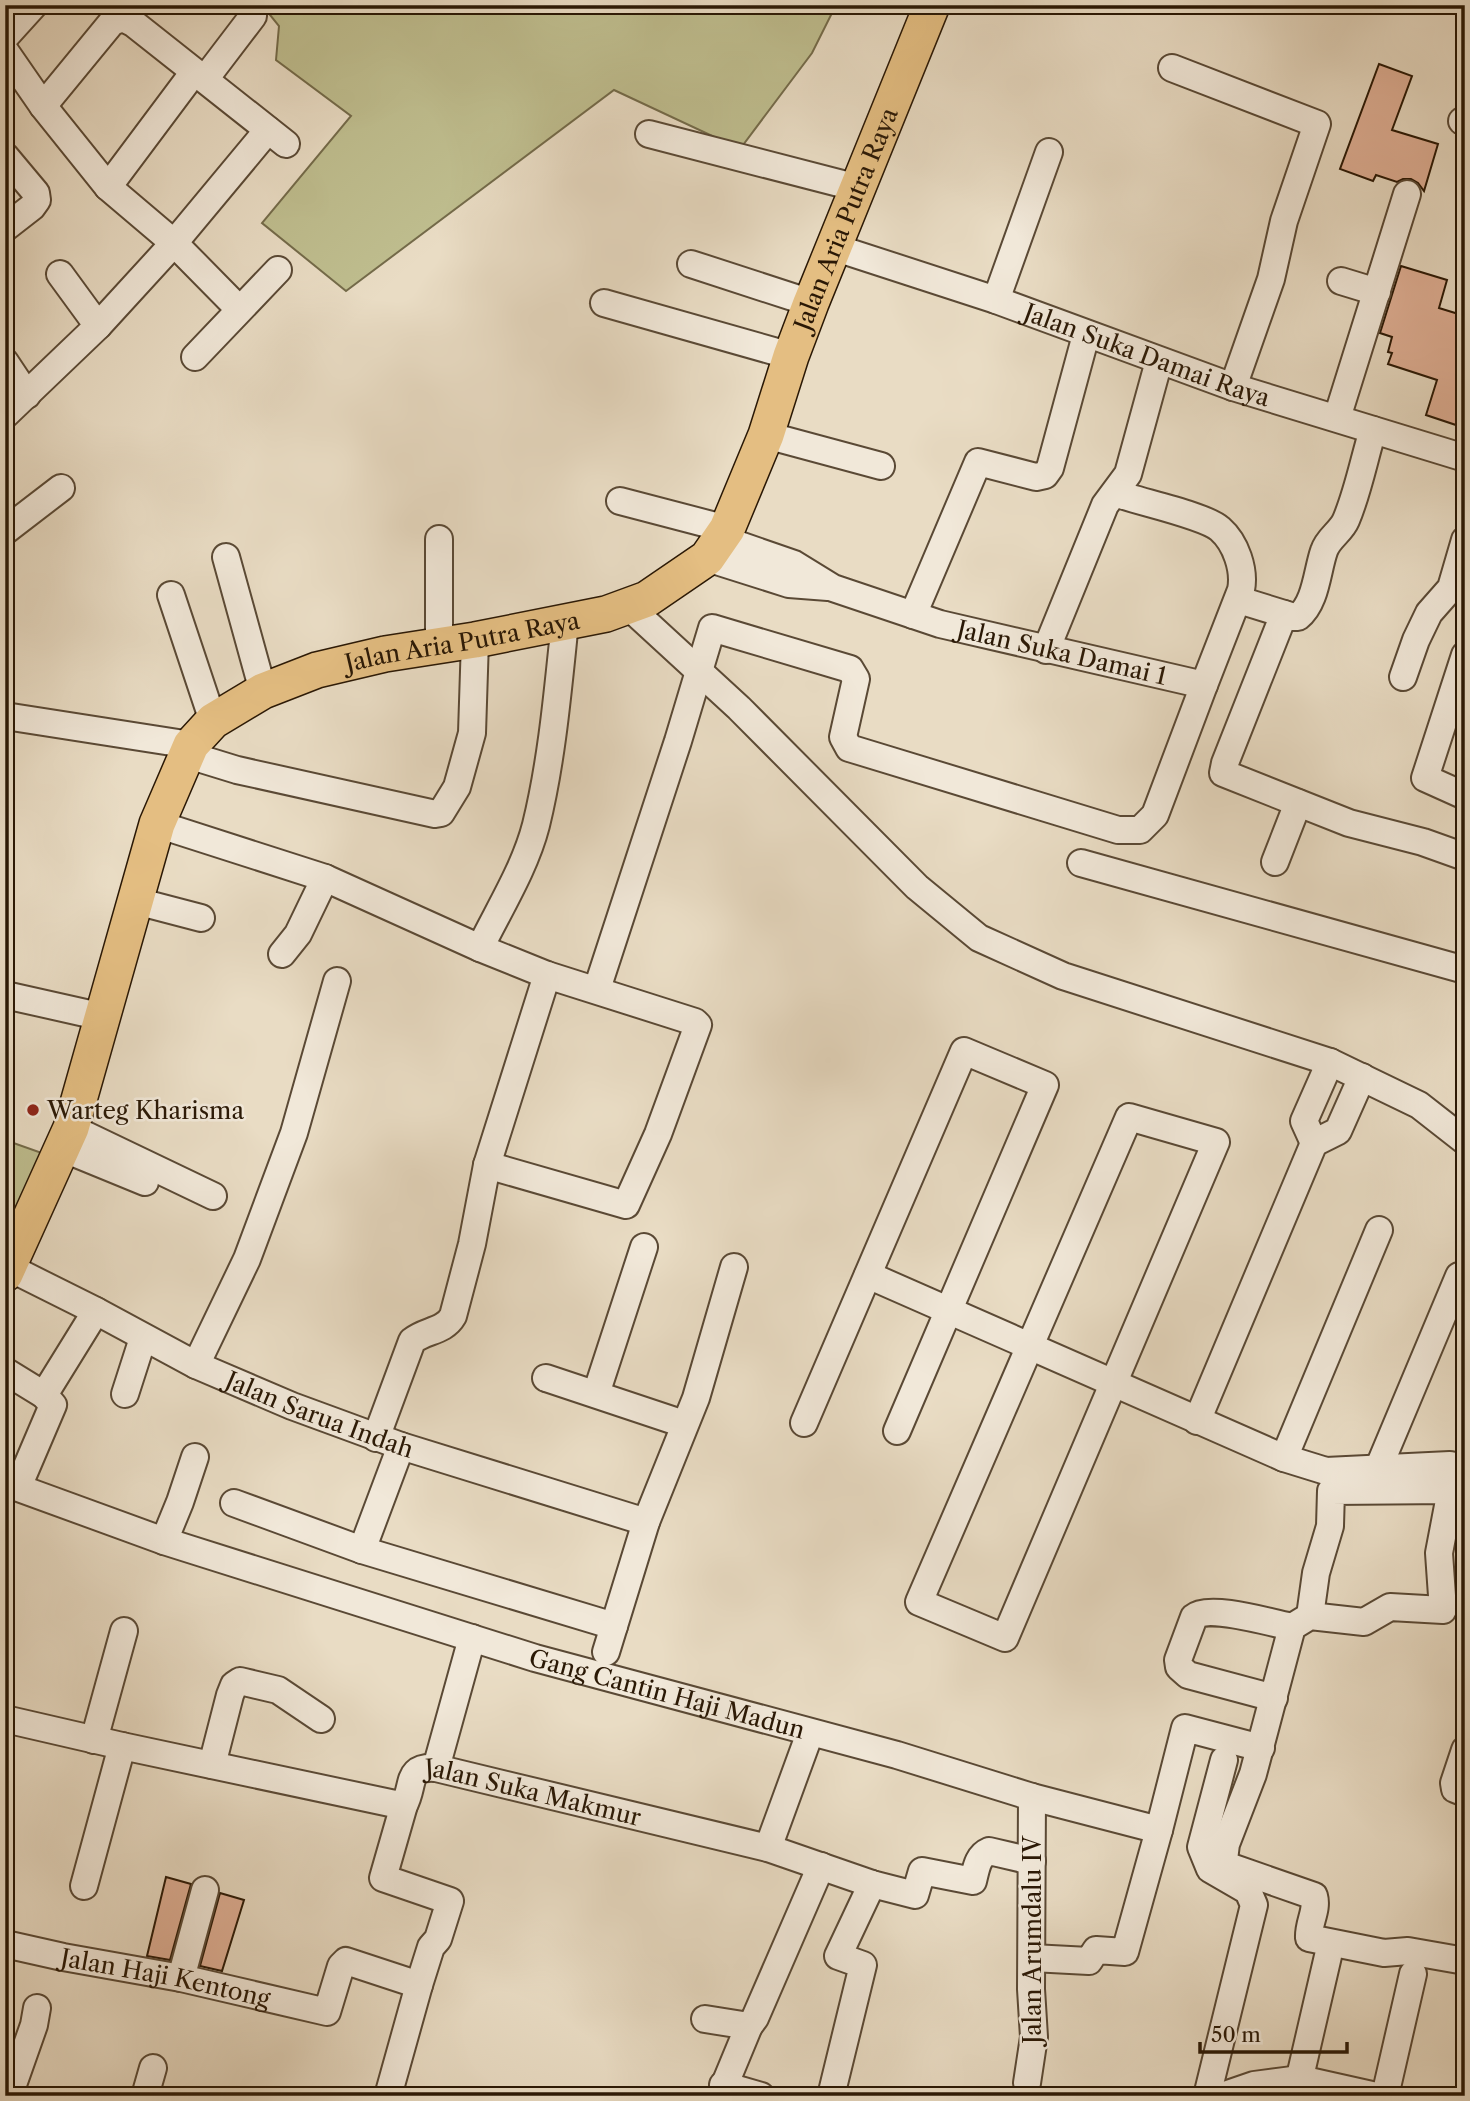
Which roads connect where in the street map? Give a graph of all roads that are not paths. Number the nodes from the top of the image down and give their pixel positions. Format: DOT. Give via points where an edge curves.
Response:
graph roads {
  1 [pos="932,5"];
  2 [pos="31,6"];
  3 [pos="141,14"];
  4 [pos="253,16"];
  5 [pos="5,37"];
  6 [pos="5,51"];
  7 [pos="1172,68"];
  8 [pos="200,76"];
  9 [pos="43,106"];
  10 [pos="649,134"];
  11 [pos="1325,142"];
  12 [pos="1049,152"];
  13 [pos="5,156"];
  14 [pos="108,187"];
  15 [pos="858,188"];
  16 [pos="1407,194"];
  17 [pos="5,228"];
  18 [pos="174,243"];
  19 [pos="833,247"];
  20 [pos="691,264"];
  21 [pos="278,270"];
  22 [pos="61,274"];
  23 [pos="1341,281"];
  24 [pos="1377,292"];
  25 [pos="996,300"];
  26 [pos="604,303"];
  27 [pos="811,303"];
  28 [pos="239,309"];
  29 [pos="98,326"];
  30 [pos="1086,335"];
  31 [pos="791,356"];
  32 [pos="195,357"];
  33 [pos="1159,361"];
  34 [pos="5,362"];
  35 [pos="1237,388"];
  36 [pos="27,394"];
  37 [pos="5,415"];
  38 [pos="1337,418"];
  39 [pos="1373,430"];
  40 [pos="766,435"];
  41 [pos="1465,458"];
  42 [pos="881,466"];
  43 [pos="61,488"];
  44 [pos="1115,493"];
  45 [pos="620,501"];
  46 [pos="5,531"];
  47 [pos="439,539"];
  48 [pos="1465,540"];
  49 [pos="718,542"];
  50 [pos="226,557"];
  51 [pos="1458,593"];
  52 [pos="171,595"];
  53 [pos="1239,600"];
  54 [pos="628,606"];
  55 [pos="1284,614"];
  56 [pos="913,615"];
  57 [pos="565,622"];
  58 [pos="475,640"];
  59 [pos="439,646"];
  60 [pos="1046,650"];
  61 [pos="1465,655"];
  62 [pos="699,672"];
  63 [pos="1403,677"];
  64 [pos="1204,685"];
  65 [pos="263,691"];
  66 [pos="5,716"];
  67 [pos="196,740"];
  68 [pos="1465,796"];
  69 [pos="1298,803"];
  70 [pos="157,824"];
  71 [pos="1465,857"];
  72 [pos="1275,862"];
  73 [pos="1081,863"];
  74 [pos="325,878"];
  75 [pos="136,901"];
  76 [pos="201,918"];
  77 [pos="480,948"];
  78 [pos="282,954"];
  79 [pos="1465,970"];
  80 [pos="547,975"];
  81 [pos="337,981"];
  82 [pos="597,989"];
  83 [pos="5,995"];
  84 [pos="103,1017"];
  85 [pos="1330,1062"];
  86 [pos="1362,1077"];
  87 [pos="67,1138"];
  88 [pos="1465,1141"];
  89 [pos="1314,1143"];
  90 [pos="487,1165"];
  91 [pos="161,1188"];
  92 [pos="214,1196"];
  93 [pos="1379,1230"];
  94 [pos="644,1247"];
  95 [pos="734,1267"];
  96 [pos="7,1271"];
  97 [pos="868,1275"];
  98 [pos="1459,1276"];
  99 [pos="96,1311"];
  100 [pos="948,1311"];
  101 [pos="143,1338"];
  102 [pos="1030,1347"];
  103 [pos="196,1366"];
  104 [pos="5,1371"];
  105 [pos="546,1378"];
  106 [pos="1113,1384"];
  107 [pos="125,1394"];
  108 [pos="596,1394"];
  109 [pos="44,1395"];
  110 [pos="1197,1422"];
  111 [pos="804,1423"];
  112 [pos="684,1424"];
  113 [pos="897,1431"];
  114 [pos="389,1442"];
  115 [pos="195,1457"];
  116 [pos="1284,1458"];
  117 [pos="1465,1468"];
  118 [pos="1378,1469"];
  119 [pos="12,1485"];
  120 [pos="234,1503"];
  121 [pos="646,1522"];
  122 [pos="164,1541"];
  123 [pos="362,1550"];
  124 [pos="1454,1611"];
  125 [pos="1301,1621"];
  126 [pos="614,1626"];
  127 [pos="124,1631"];
  128 [pos="472,1639"];
  129 [pos="606,1652"];
  130 [pos="1274,1698"];
  131 [pos="5,1719"];
  132 [pos="321,1719"];
  133 [pos="810,1733"];
  134 [pos="94,1740"];
  135 [pos="122,1746"];
  136 [pos="1261,1748"];
  137 [pos="1465,1750"];
  138 [pos="1224,1760"];
  139 [pos="212,1765"];
  140 [pos="436,1768"];
  141 [pos="1465,1793"];
  142 [pos="1032,1797"];
  143 [pos="404,1805"];
  144 [pos="1159,1830"];
  145 [pos="768,1848"];
  146 [pos="1032,1861"];
  147 [pos="821,1866"];
  148 [pos="872,1884"];
  149 [pos="84,1886"];
  150 [pos="205,1890"];
  151 [pos="5,1944"];
  152 [pos="1328,1956"];
  153 [pos="1032,1958"];
  154 [pos="1465,1961"];
  155 [pos="1413,1974"];
  156 [pos="181,1978"];
  157 [pos="419,1985"];
  158 [pos="37,2008"];
  159 [pos="705,2019"];
  160 [pos="749,2026"];
  161 [pos="153,2068"];
  162 [pos="1027,2084"];
  163 [pos="1298,2087"];
  164 [pos="722,2091"];
  165 [pos="9,2096"];
  166 [pos="145,2096"];
  167 [pos="388,2096"];
  168 [pos="761,2096"];
  169 [pos="831,2096"];
  170 [pos="1207,2096"];
  171 [pos="1222,2096"];
  172 [pos="1376,2096"];
  173 [pos="1385,2096"];
  1 -- 15 [label="main road, Jalan Aria Putra Raya"];
  2 -- 5 [label="street"];
  3 -- 8 [label="street"];
  3 -- 9 [label="street" via="112,22"];
  4 -- 8 [label="street"];
  6 -- 9 [label="street"];
  7 -- 35 [label="street" via="1317,124 1284,220"];
  8 -- 14 [label="street"];
  8 -- 18 [label="street" via="277,137"];
  9 -- 14 [label="street"];
  10 -- 15 [label="street"];
  11 -- 35 [label="street" via="1294,223 1278,285"];
  12 -- 25 [label="street"];
  13 -- 17 [label="street" via="36,192 37,200"];
  14 -- 18 [label="street"];
  15 -- 19 [label="main road, Jalan Aria Putra Raya"];
  16 -- 24 [label="street"];
  18 -- 28 [label="street"];
  18 -- 29 [label="street"];
  19 -- 25 [label="street, Jalan Suka Damai Raya"];
  19 -- 27 [label="main road, Jalan Aria Putra Raya"];
  20 -- 27 [label="street"];
  21 -- 28 [label="street"];
  22 -- 29 [label="street"];
  23 -- 24 [label="street"];
  24 -- 38 [label="street"];
  25 -- 30 [label="street, Jalan Suka Damai Raya"];
  26 -- 31 [label="street"];
  27 -- 31 [label="main road, Jalan Aria Putra Raya"];
  28 -- 32 [label="street"];
  29 -- 36 [label="street"];
  30 -- 33 [label="street, Jalan Suka Damai Raya"];
  30 -- 56 [label="street" via="1050,468 1036,477 978,462"];
  31 -- 40 [label="main road, Jalan Aria Putra Raya"];
  33 -- 35 [label="street, Jalan Suka Damai Raya"];
  33 -- 44 [label="street" via="1128,474"];
  34 -- 36 [label="street"];
  35 -- 38 [label="street, Jalan Suka Damai Raya"];
  36 -- 37 [label="street"];
  38 -- 39 [label="street, Jalan Suka Damai Raya"];
  39 -- 41 [label="street, Jalan Suka Damai Raya"];
  39 -- 55 [label="street" via="1346,520 1328,541 1309,602 1298,617"];
  40 -- 42 [label="street"];
  40 -- 49 [label="main road, Jalan Aria Putra Raya"];
  43 -- 46 [label="street"];
  44 -- 53 [label="street" via="1220,528 1241,568"];
  44 -- 60 [label="street" via="1088,542"];
  45 -- 49 [label="street, Jalan Suka Damai 1"];
  47 -- 59 [label="street"];
  48 -- 51 [label="street"];
  49 -- 54 [label="main road, Jalan Aria Putra Raya" via="647,599"];
  49 -- 56 [label="street, Jalan Suka Damai 1" via="789,584 833,588"];
  50 -- 65 [label="street"];
  51 -- 63 [label="street" via="1429,613"];
  52 -- 67 [label="street"];
  53 -- 55 [label="street"];
  53 -- 64 [label="street"];
  54 -- 57 [label="main road, Jalan Aria Putra Raya"];
  54 -- 62 [label="street"];
  55 -- 69 [label="street" via="1223,772"];
  56 -- 60 [label="street, Jalan Suka Damai 1"];
  57 -- 58 [label="main road, Jalan Aria Putra Raya"];
  57 -- 77 [label="street" via="557,701 535,827"];
  58 -- 59 [label="main road, Jalan Aria Putra Raya"];
  58 -- 67 [label="street" via="472,733 457,787 441,813 237,770"];
  59 -- 65 [label="main road, Jalan Aria Putra Raya" via="317,670"];
  60 -- 64 [label="street, Jalan Suka Damai 1"];
  61 -- 68 [label="street" via="1425,778"];
  62 -- 64 [label="street" via="712,628 850,669 856,680 843,737 849,748 1118,830 1140,830 1156,815"];
  62 -- 82 [label="street"];
  62 -- 85 [label="street" via="917,887 979,938 1063,976"];
  65 -- 67 [label="main road, Jalan Aria Putra Raya"];
  66 -- 67 [label="street"];
  67 -- 70 [label="main road"];
  69 -- 71 [label="street"];
  69 -- 72 [label="street"];
  70 -- 74 [label="street"];
  70 -- 75 [label="main road"];
  73 -- 79 [label="street"];
  74 -- 77 [label="street"];
  74 -- 78 [label="street" via="298,934"];
  75 -- 76 [label="street"];
  75 -- 84 [label="main road"];
  77 -- 80 [label="street"];
  80 -- 82 [label="street"];
  80 -- 90 [label="street"];
  81 -- 103 [label="street" via="294,1133 247,1259"];
  82 -- 90 [label="street" via="698,1026 629,1201 622,1205"];
  83 -- 84 [label="street"];
  84 -- 87 [label="main road"];
  85 -- 86 [label="street"];
  85 -- 89 [label="street" via="1304,1121"];
  86 -- 88 [label="street" via="1419,1105"];
  86 -- 89 [label="street" via="1338,1131"];
  87 -- 91 [label="street"];
  87 -- 92 [label="street"];
  87 -- 96 [label="main road"];
  89 -- 110 [label="street"];
  90 -- 114 [label="street" via="453,1316 447,1325 412,1341"];
  93 -- 116 [label="street"];
  94 -- 108 [label="street"];
  95 -- 112 [label="street"];
  96 -- 99 [label="street, Jalan Sarua Indah"];
  97 -- 100 [label="street"];
  97 -- 100 [label="street" via="964,1051 1045,1086"];
  97 -- 111 [label="street"];
  98 -- 118 [label="street"];
  99 -- 101 [label="street, Jalan Sarua Indah"];
  99 -- 109 [label="street"];
  100 -- 102 [label="street"];
  100 -- 113 [label="street"];
  101 -- 103 [label="street, Jalan Sarua Indah"];
  101 -- 107 [label="street"];
  102 -- 106 [label="street"];
  102 -- 106 [label="street" via="1129,1117 1216,1142"];
  102 -- 106 [label="street" via="919,1602 1005,1638"];
  103 -- 114 [label="street, Jalan Sarua Indah"];
  104 -- 109 [label="street"];
  105 -- 108 [label="street"];
  106 -- 110 [label="street"];
  108 -- 112 [label="street"];
  109 -- 119 [label="street" via="52,1411"];
  110 -- 116 [label="street"];
  112 -- 121 [label="street"];
  114 -- 121 [label="street, Jalan Sarua Indah"];
  114 -- 123 [label="street"];
  115 -- 122 [label="street"];
  116 -- 118 [label="street" via="1326,1472"];
  117 -- 118 [label="street"];
  119 -- 122 [label="street, Gang Cantin Haji Madun"];
  120 -- 123 [label="street"];
  121 -- 126 [label="street"];
  122 -- 128 [label="street, Gang Cantin Haji Madun"];
  123 -- 126 [label="street"];
  124 -- 125 [label="street" via="1390,1607 1364,1622"];
  124 -- 125 [label="street" via="1439,1553 1451,1490 1331,1491 1330,1526"];
  125 -- 130 [label="street"];
  125 -- 130 [label="street" via="1199,1612 1178,1660 1179,1668 1188,1675"];
  126 -- 129 [label="street"];
  127 -- 134 [label="street"];
  128 -- 133 [label="street, Gang Cantin Haji Madun"];
  128 -- 140 [label="street"];
  130 -- 136 [label="street"];
  131 -- 134 [label="street, Jalan Suka Makmur"];
  132 -- 139 [label="street" via="278,1690 240,1681 230,1695"];
  133 -- 142 [label="street, Gang Cantin Haji Madun"];
  133 -- 145 [label="street"];
  134 -- 135 [label="street, Jalan Suka Makmur"];
  135 -- 139 [label="street, Jalan Suka Makmur"];
  135 -- 149 [label="street"];
  136 -- 144 [label="street" via="1185,1728"];
  136 -- 154 [label="street" via="1226,1844 1228,1866 1314,1896 1309,1938 1384,1953 1408,1951"];
  137 -- 141 [label="street" via="1454,1783 1455,1789"];
  138 -- 170 [label="street" via="1201,1847 1210,1869 1248,1891 1254,1905"];
  139 -- 143 [label="street, Jalan Suka Makmur"];
  140 -- 143 [label="street, Jalan Suka Makmur" via="418,1770"];
  140 -- 145 [label="street, Jalan Suka Makmur"];
  142 -- 144 [label="street, Gang Cantin Haji Madun"];
  142 -- 146 [label="street, Jalan Arumdalu IV"];
  143 -- 157 [label="street" via="383,1878 447,1899 450,1905"];
  144 -- 153 [label="street" via="1125,1952 1096,1950 1089,1961"];
  145 -- 147 [label="street, Jalan Suka Makmur"];
  146 -- 148 [label="street, Jalan Suka Makmur" via="989,1851 979,1860 973,1881 922,1871 915,1895"];
  146 -- 153 [label="street, Jalan Arumdalu IV"];
  147 -- 148 [label="street, Jalan Suka Makmur"];
  147 -- 160 [label="street"];
  148 -- 169 [label="street" via="838,1956 863,1965"];
  150 -- 156 [label="street"];
  151 -- 156 [label="street, Jalan Haji Kentong"];
  152 -- 163 [label="street"];
  153 -- 162 [label="street, Jalan Arumdalu IV" via="1034,2037"];
  155 -- 173 [label="street"];
  156 -- 157 [label="street, Jalan Haji Kentong" via="327,2012 346,1961"];
  157 -- 167 [label="street"];
  158 -- 165 [label="street"];
  159 -- 160 [label="street"];
  160 -- 164 [label="street"];
  161 -- 166 [label="street"];
  163 -- 171 [label="street" via="1254,2085"];
  163 -- 172 [label="street"];
  164 -- 168 [label="street"];
}
